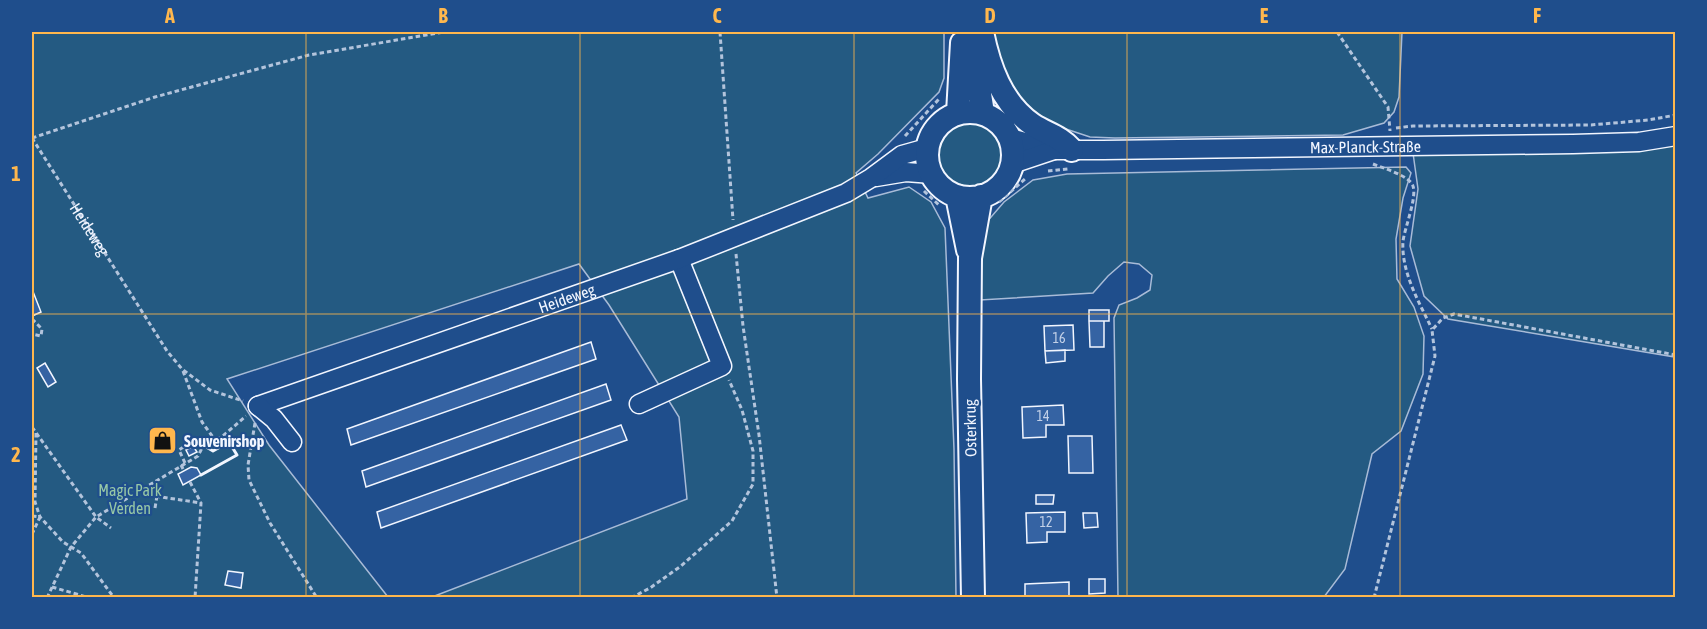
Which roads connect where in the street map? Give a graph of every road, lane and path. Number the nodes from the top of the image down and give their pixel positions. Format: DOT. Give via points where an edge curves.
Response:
graph roads {
  1 [pos="444,32"];
  2 [pos="720,32"];
  3 [pos="962,32"];
  4 [pos="970,32"];
  5 [pos="982,32"];
  6 [pos="1337,32"];
  7 [pos="945,93"];
  8 [pos="958,113"];
  9 [pos="983,113"];
  10 [pos="1676,115"];
  11 [pos="1676,136"];
  12 [pos="32,138"];
  13 [pos="1010,138"];
  14 [pos="901,141"];
  15 [pos="927,148"];
  16 [pos="1066,156"];
  17 [pos="1369,162"];
  18 [pos="1020,170"];
  19 [pos="1040,172"];
  20 [pos="871,178"];
  21 [pos="925,181"];
  22 [pos="990,199"];
  23 [pos="949,201"];
  24 [pos="734,237"];
  25 [pos="970,258"];
  26 [pos="679,259"];
  27 [pos="32,319"];
  28 [pos="1432,330"];
  29 [pos="32,334"];
  30 [pos="1676,355"];
  31 [pos="722,366"];
  32 [pos="182,369"];
  33 [pos="639,404"];
  34 [pos="258,406"];
  35 [pos="32,427"];
  36 [pos="36,433"];
  37 [pos="216,441"];
  38 [pos="292,442"];
  39 [pos="202,448"];
  40 [pos="185,462"];
  41 [pos="181,465"];
  42 [pos="184,471"];
  43 [pos="190,482"];
  44 [pos="144,489"];
  45 [pos="157,496"];
  46 [pos="201,503"];
  47 [pos="155,508"];
  48 [pos="32,516"];
  49 [pos="40,517"];
  50 [pos="96,517"];
  51 [pos="111,528"];
  52 [pos="32,534"];
  53 [pos="71,547"];
  54 [pos="52,587"];
  55 [pos="47,597"];
  56 [pos="90,597"];
  57 [pos="112,597"];
  58 [pos="195,597"];
  59 [pos="317,597"];
  60 [pos="631,597"];
  61 [pos="777,597"];
  62 [pos="974,597"];
  63 [pos="1374,597"];
  1 -- 12 [label="path" via="309,55 155,97"];
  2 -- 24 [label="path"];
  3 -- 8 [label="main road"];
  4 -- 9 [label="main road"];
  5 -- 16 [label="main road" via="988,61 1004,94 1033,124 1064,141"];
  6 -- 10 [label="path" via="1388,107 1390,130 1413,126 1591,124"];
  7 -- 14 [label="path"];
  8 -- 9 [label="main road"];
  8 -- 15 [label="main road" via="939,124"];
  9 -- 13 [label="main road" via="1004,127"];
  11 -- 16 [label="street, Max-Planck-Straße" via="1639,142 1551,145"];
  12 -- 32 [label="path, Heideweg"];
  13 -- 16 [label="street, Max-Planck-Straße"];
  13 -- 18 [label="main road"];
  15 -- 20 [label="street, Heideweg" via="902,155"];
  15 -- 21 [label="main road"];
  16 -- 18 [label="street, Max-Planck-Straße"];
  16 -- 19 [label="path"];
  17 -- 28 [label="path" via="1408,178 1413,185 1404,257 1409,281"];
  18 -- 22 [label="path"];
  18 -- 22 [label="main road" via="1009,173"];
  20 -- 21 [label="street, Heideweg" via="906,172"];
  20 -- 24 [label="street, Heideweg" via="846,193"];
  21 -- 23 [label="main road" via="941,186"];
  21 -- 23 [label="path" via="926,191"];
  22 -- 23 [label="main road"];
  22 -- 25 [label="main road, Osterkrug"];
  23 -- 25 [label="main road, Osterkrug"];
  24 -- 26 [label="street, Heideweg"];
  24 -- 61 [label="path"];
  25 -- 62 [label="main road, Osterkrug"];
  26 -- 31 [label="street"];
  26 -- 34 [label="street, Heideweg"];
  27 -- 29 [label="path" via="42,329 41,336"];
  28 -- 30 [label="path" via="1443,318 1454,314"];
  28 -- 63 [label="path" via="1435,356"];
  31 -- 33 [label="street"];
  31 -- 60 [label="path" via="742,410 753,451 753,484 732,521 681,566"];
  32 -- 34 [label="path, Heideweg" via="210,390"];
  32 -- 37 [label="path" via="202,422"];
  34 -- 37 [label="path"];
  34 -- 38 [label="street" via="274,418"];
  34 -- 59 [label="path" via="249,480 270,523"];
  35 -- 36 [label="path"];
  36 -- 49 [label="path" via="35,502"];
  36 -- 50 [label="path"];
  37 -- 39 [label="path"];
  39 -- 40 [label="path" via="198,456"];
  39 -- 40 [label="path" via="191,442 179,450"];
  40 -- 41 [label="path"];
  41 -- 42 [label="path"];
  41 -- 44 [label="path"];
  43 -- 46 [label="path"];
  44 -- 45 [label="path" via="148,495"];
  44 -- 50 [label="path"];
  45 -- 46 [label="path"];
  45 -- 47 [label="path"];
  46 -- 58 [label="path"];
  48 -- 49 [label="path"];
  49 -- 52 [label="path"];
  49 -- 53 [label="path"];
  50 -- 51 [label="path"];
  50 -- 53 [label="path"];
  53 -- 54 [label="path"];
  53 -- 57 [label="path" via="81,553"];
  54 -- 55 [label="path"];
  54 -- 56 [label="path"];
}
